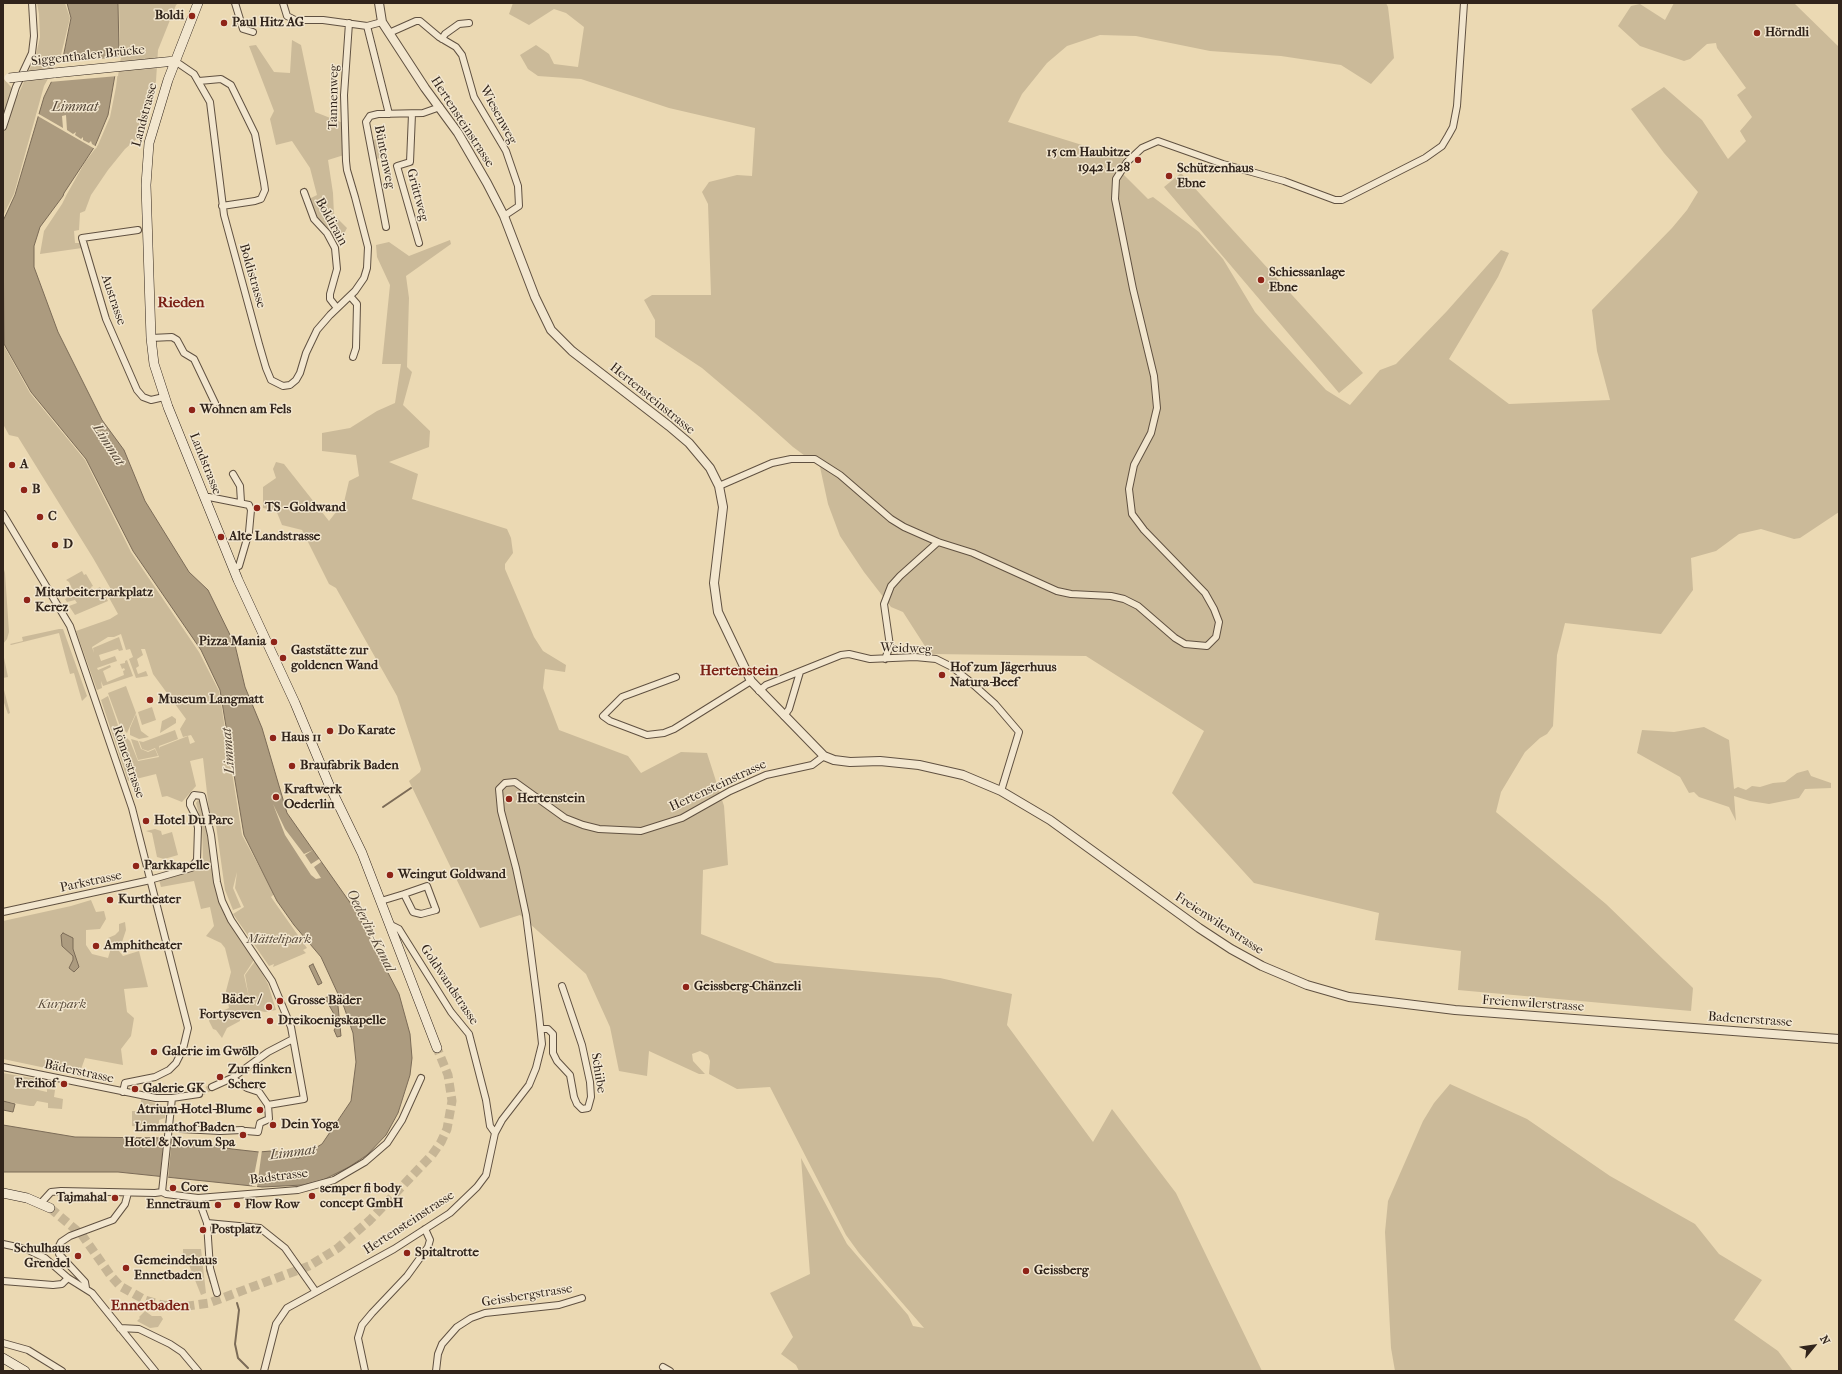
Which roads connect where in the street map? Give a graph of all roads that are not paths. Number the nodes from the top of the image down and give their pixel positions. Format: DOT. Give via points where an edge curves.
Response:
graph roads {
  1 [pos="32,3"];
  2 [pos="198,3"];
  3 [pos="235,3"];
  4 [pos="283,3"];
  5 [pos="379,3"];
  6 [pos="1464,3"];
  7 [pos="382,22"];
  8 [pos="469,23"];
  9 [pos="349,24"];
  10 [pos="367,26"];
  11 [pos="253,32"];
  12 [pos="389,33"];
  13 [pos="442,39"];
  14 [pos="175,61"];
  15 [pos="3,78"];
  16 [pos="200,81"];
  17 [pos="440,107"];
  18 [pos="389,114"];
  19 [pos="412,114"];
  20 [pos="3,127"];
  21 [pos="347,170"];
  22 [pos="304,192"];
  23 [pos="222,206"];
  24 [pos="504,216"];
  25 [pos="386,227"];
  26 [pos="138,230"];
  27 [pos="419,243"];
  28 [pos="350,296"];
  29 [pos="337,308"];
  30 [pos="151,338"];
  31 [pos="353,357"];
  32 [pos="164,397"];
  33 [pos="215,403"];
  34 [pos="233,474"];
  35 [pos="719,486"];
  36 [pos="204,498"];
  37 [pos="241,502"];
  38 [pos="3,514"];
  39 [pos="938,542"];
  40 [pos="233,568"];
  41 [pos="885,659"];
  42 [pos="800,672"];
  43 [pos="676,677"];
  44 [pos="751,681"];
  45 [pos="759,691"];
  46 [pos="784,716"];
  47 [pos="824,756"];
  48 [pos="1001,791"];
  49 [pos="151,880"];
  50 [pos="404,894"];
  51 [pos="381,901"];
  52 [pos="3,912"];
  53 [pos="390,925"];
  54 [pos="562,986"];
  55 [pos="1658,1026"];
  56 [pos="541,1029"];
  57 [pos="293,1039"];
  58 [pos="1839,1039"];
  59 [pos="436,1045"];
  60 [pos="3,1067"];
  61 [pos="232,1078"];
  62 [pos="421,1078"];
  63 [pos="212,1087"];
  64 [pos="123,1092"];
  65 [pos="199,1094"];
  66 [pos="172,1098"];
  67 [pos="268,1105"];
  68 [pos="182,1129"];
  69 [pos="495,1133"];
  70 [pos="162,1192"];
  71 [pos="3,1193"];
  72 [pos="128,1193"];
  73 [pos="198,1198"];
  74 [pos="42,1203"];
  75 [pos="50,1208"];
  76 [pos="207,1223"];
  77 [pos="425,1229"];
  78 [pos="3,1244"];
  79 [pos="68,1278"];
  80 [pos="3,1281"];
  81 [pos="86,1288"];
  82 [pos="217,1292"];
  83 [pos="316,1292"];
  84 [pos="582,1298"];
  85 [pos="120,1328"];
  86 [pos="3,1343"];
  87 [pos="3,1358"];
  88 [pos="663,1367"];
  89 [pos="25,1371"];
  90 [pos="62,1371"];
  91 [pos="155,1371"];
  92 [pos="198,1371"];
  93 [pos="264,1371"];
  94 [pos="365,1371"];
  95 [pos="436,1371"];
  96 [pos="670,1371"];
  1 -- 20 [label="street" via="32,53 16,87"];
  2 -- 14 [label="main road, Landstrasse"];
  3 -- 11 [label="street" via="243,29"];
  4 -- 9 [label="street" via="284,11 290,19"];
  5 -- 7 [label="street, Hertensteinstrasse"];
  6 -- 39 [label="street" via="1457,106 1453,128 1442,146 1425,158 1360,191 1342,200 1335,200 1158,141 1142,148 1127,162 1116,179 1114,199 1154,376 1157,408 1151,433 1134,465 1129,489 1132,514 1204,593 1219,622 1216,637 1207,646 1186,644 1175,638 1138,606 1124,599 1057,591 973,554"];
  7 -- 10 [label="street"];
  7 -- 12 [label="street, Hertensteinstrasse"];
  8 -- 13 [label="street" via="459,24"];
  9 -- 10 [label="street"];
  9 -- 21 [label="street, Tannenweg" via="344,95"];
  10 -- 18 [label="street"];
  12 -- 13 [label="street, Wiesenweg" via="420,21"];
  12 -- 17 [label="street, Hertensteinstrasse"];
  13 -- 24 [label="street, Wiesenweg" via="456,47 462,55 474,97 513,169 518,186 519,206"];
  14 -- 15 [label="main road, Siggenthaler Brücke, bridge"];
  14 -- 16 [label="street, Boldistrasse" via="190,70"];
  14 -- 30 [label="main road, Landstrasse" via="153,126 147,160"];
  16 -- 23 [label="street, Boldistrasse" via="210,102"];
  16 -- 23 [label="street" via="221,79 228,82 255,134 265,190 261,199 255,202"];
  17 -- 19 [label="street, Büntenweg"];
  17 -- 24 [label="street, Hertensteinstrasse" via="460,137"];
  18 -- 19 [label="street, Büntenweg"];
  18 -- 25 [label="street, Büntenweg" via="370,116 366,122"];
  19 -- 27 [label="street, Grüttweg" via="410,162 397,166"];
  21 -- 28 [label="street, Boldistrasse" via="366,237 368,259 364,278"];
  22 -- 29 [label="street, Boldirain" via="314,219 328,233 335,248 338,269 330,299"];
  23 -- 29 [label="street, Boldistrasse" via="271,380 283,386 290,385 296,380 317,330"];
  24 -- 35 [label="street, Hertensteinstrasse" via="537,302 551,330 572,351 689,443 710,468"];
  26 -- 32 [label="street, Austrasse" via="82,238 106,319 137,390 143,397 152,400"];
  28 -- 29 [label="street, Boldistrasse"];
  28 -- 31 [label="street" via="357,304 356,348"];
  30 -- 32 [label="main road, Landstrasse" via="154,364"];
  30 -- 33 [label="street" via="172,337 176,340 184,353 194,359"];
  32 -- 36 [label="main road, Landstrasse"];
  34 -- 37 [label="street" via="240,486"];
  35 -- 39 [label="street" via="772,463 791,459 815,459 840,475 891,519"];
  35 -- 44 [label="street, Hertensteinstrasse" via="723,518 714,583 715,600 718,612"];
  36 -- 37 [label="street" via="209,496"];
  36 -- 40 [label="main road, Landstrasse"];
  37 -- 40 [label="street" via="249,505 251,510 249,532 239,566"];
  38 -- 49 [label="street, Römerstrasse" via="70,626 124,779"];
  39 -- 41 [label="street" via="891,586 884,604 890,646"];
  40 -- 51 [label="main road, Landstrasse" via="358,844"];
  41 -- 42 [label="street, Weidweg" via="870,659 849,654"];
  41 -- 48 [label="street, Weidweg" via="936,659 952,667 968,679 1015,726 1019,732"];
  42 -- 45 [label="street, Weidweg" via="766,685"];
  42 -- 46 [label="street" via="789,709"];
  43 -- 44 [label="street" via="622,697 603,716 647,735 664,733"];
  44 -- 45 [label="street, Hertensteinstrasse"];
  45 -- 46 [label="street, Hertensteinstrasse"];
  46 -- 47 [label="street, Hertensteinstrasse"];
  47 -- 48 [label="street, Freienwilerstrasse" via="850,762 880,761 919,765 963,775"];
  47 -- 56 [label="street, Hertensteinstrasse" via="812,765 766,775 730,791 682,818 641,831 599,829 583,825 565,818 515,782 505,783 499,789 501,810 526,915"];
  48 -- 55 [label="street, Freienwilerstrasse" via="1050,820 1215,939 1262,966 1308,985 1349,997 1393,1004"];
  49 -- 52 [label="street, Parkstrasse"];
  49 -- 57 [label="street, Parkstrasse" via="185,870 197,862 197,822 189,803 192,796 200,795 204,799 212,835 217,882 225,908 270,976 291,1027"];
  49 -- 64 [label="street, Römerstrasse" via="188,1028 184,1049 176,1064 155,1076 125,1083"];
  50 -- 50 [label="street" via="413,912 421,914 436,910 427,886"];
  50 -- 51 [label="street"];
  51 -- 53 [label="main road"];
  53 -- 59 [label="main road"];
  53 -- 69 [label="street, Goldwandstrasse" via="399,930 469,1034 490,1126"];
  54 -- 56 [label="street, Schiibe" via="582,1045 590,1082 591,1097 588,1108 582,1109 577,1104 570,1075 553,1053 553,1034 548,1029"];
  55 -- 58 [label="street, Badenerstrasse"];
  56 -- 69 [label="street, Hertensteinstrasse" via="541,1054 533,1077"];
  57 -- 61 [label="street" via="263,1055"];
  57 -- 67 [label="street" via="304,1099"];
  60 -- 64 [label="street, Bäderstrasse"];
  61 -- 63 [label="street"];
  61 -- 67 [label="street" via="259,1092"];
  62 -- 73 [label="street, Badstrasse" via="395,1132 376,1152 334,1180 298,1190"];
  64 -- 66 [label="street, Bäderstrasse"];
  65 -- 66 [label="street, Bäderstrasse"];
  66 -- 70 [label="street"];
  67 -- 68 [label="street" via="269,1119 260,1123 258,1132"];
  69 -- 77 [label="street, Hertensteinstrasse" via="488,1171 484,1179 458,1206"];
  70 -- 72 [label="street, Badstrasse"];
  70 -- 73 [label="street, Badstrasse"];
  71 -- 74 [label="main road"];
  72 -- 74 [label="street, Badstrasse" via="51,1192"];
  72 -- 81 [label="street" via="125,1204 113,1220 70,1236 59,1246 59,1254 85,1282"];
  73 -- 76 [label="street"];
  74 -- 75 [label="main road"];
  76 -- 82 [label="street" via="210,1268"];
  76 -- 83 [label="street" via="260,1228 285,1248"];
  77 -- 83 [label="street, Hertensteinstrasse"];
  77 -- 94 [label="street" via="430,1238 428,1247 407,1276 362,1325 358,1338"];
  78 -- 79 [label="street" via="36,1253"];
  79 -- 80 [label="street" via="62,1284 53,1285"];
  79 -- 81 [label="street"];
  81 -- 85 [label="street"];
  83 -- 93 [label="street, Hertensteinstrasse" via="287,1308 280,1316"];
  84 -- 95 [label="street, Geissbergstrasse" via="559,1305 485,1313 471,1318 456,1327 442,1344"];
  85 -- 91 [label="street"];
  85 -- 92 [label="street" via="139,1330 170,1344 182,1352"];
  86 -- 90 [label="street" via="28,1350"];
  87 -- 89 [label="main road"];
  88 -- 96 [label="street"];
}
